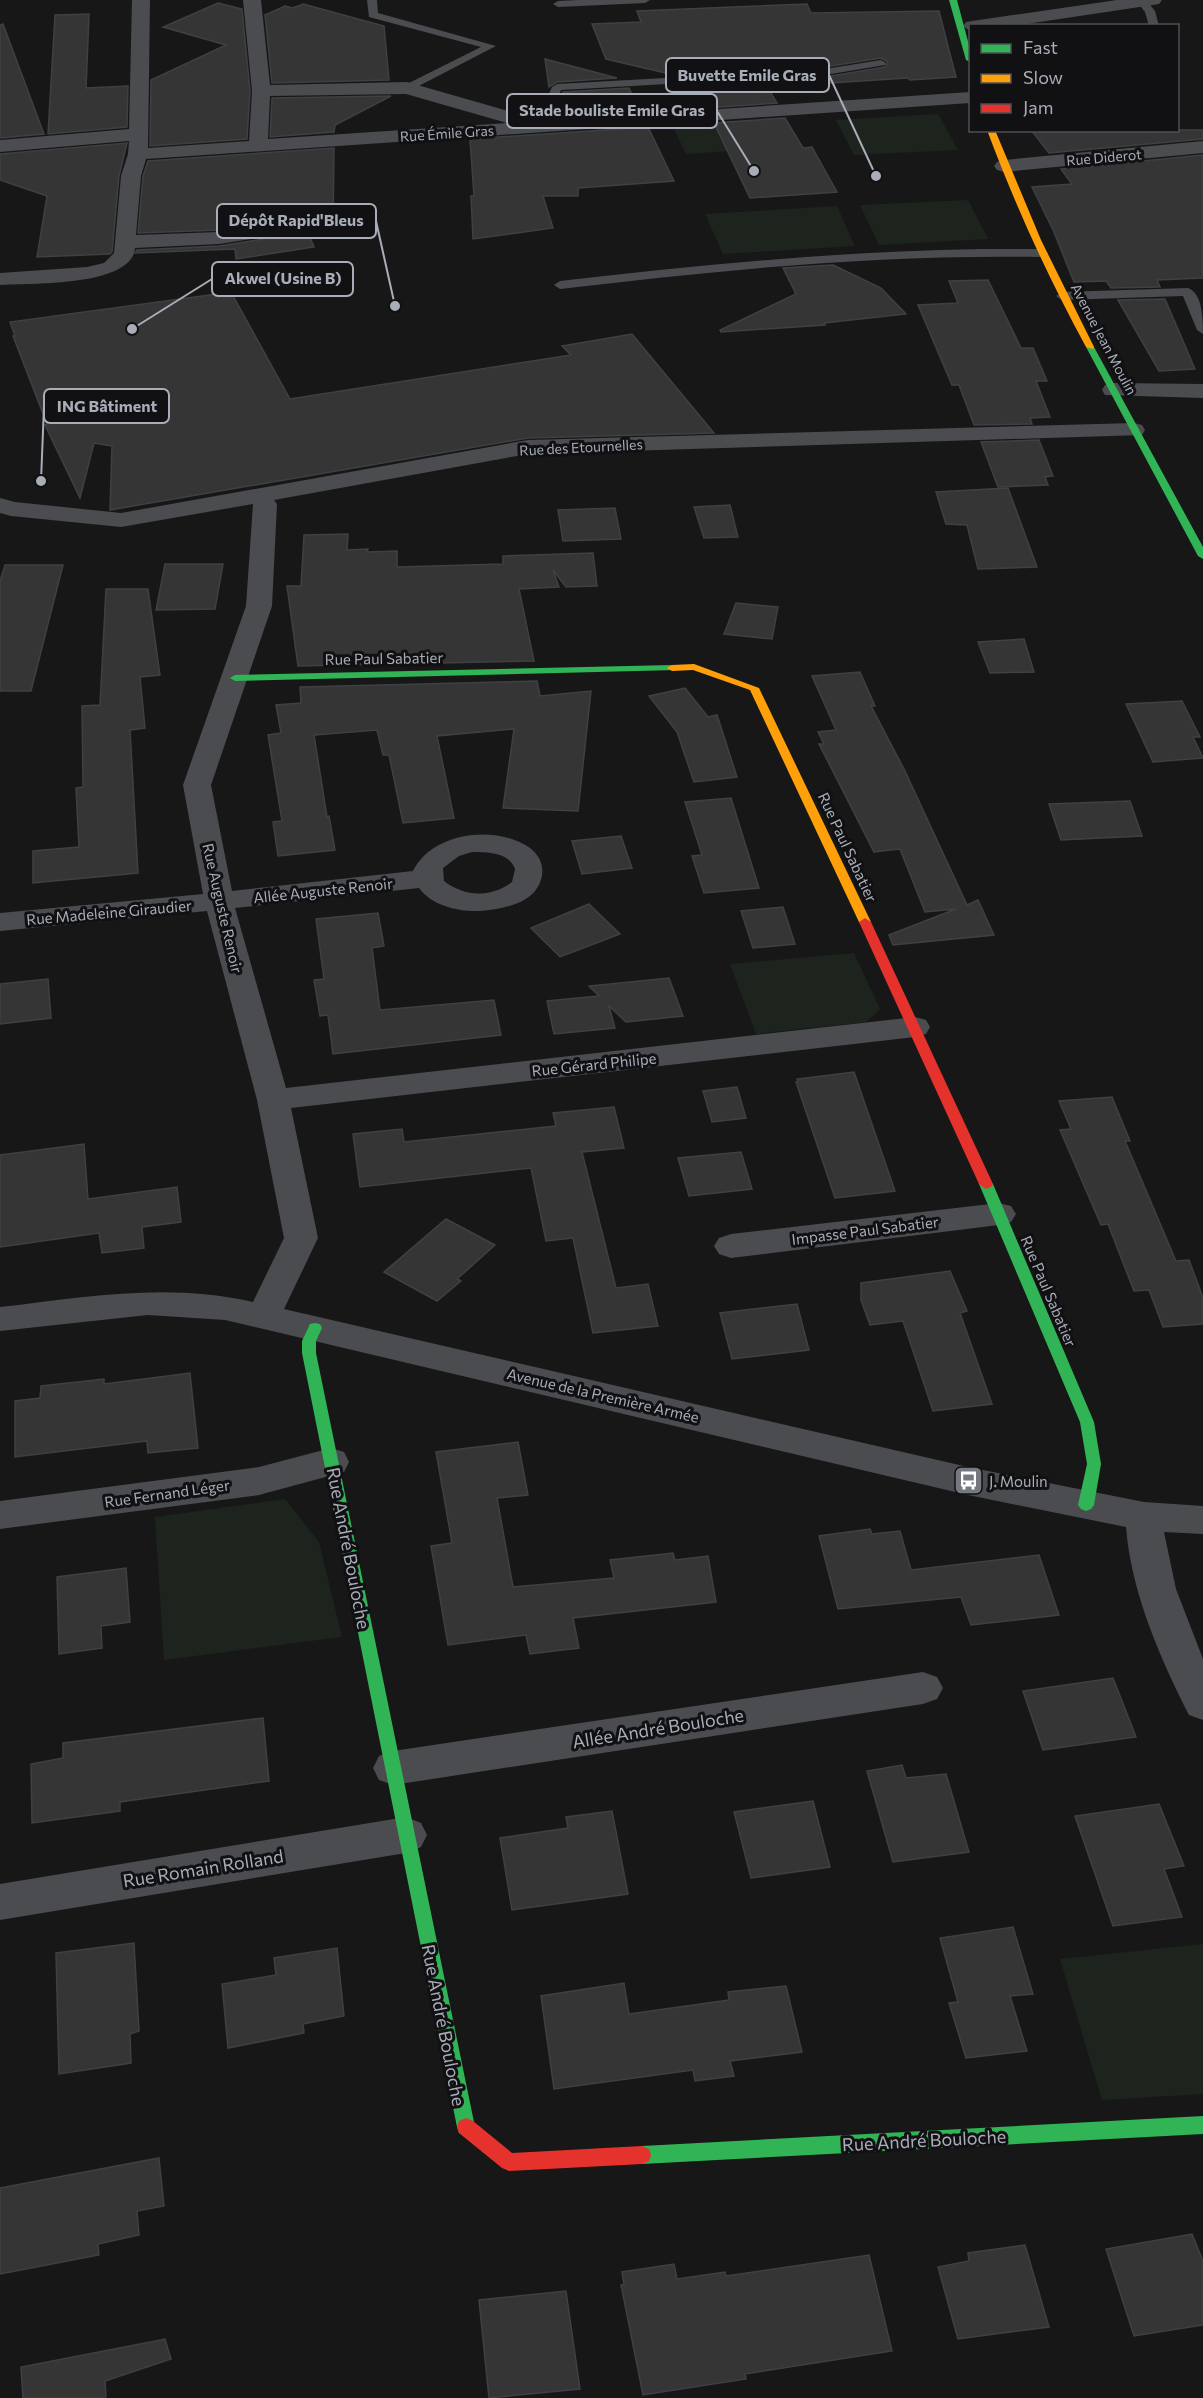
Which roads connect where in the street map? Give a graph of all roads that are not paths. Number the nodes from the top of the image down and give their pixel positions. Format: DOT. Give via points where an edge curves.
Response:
graph roads {
  1 [pos="141,0"];
  2 [pos="252,0"];
  3 [pos="372,0"];
  4 [pos="645,0"];
  5 [pos="953,0"];
  6 [pos="1148,1"];
  7 [pos="558,4"];
  8 [pos="982,24"];
  9 [pos="1153,24"];
  10 [pos="968,26"];
  11 [pos="969,43"];
  12 [pos="881,63"];
  13 [pos="407,88"];
  14 [pos="261,91"];
  15 [pos="969,98"];
  16 [pos="526,127"];
  17 [pos="992,132"];
  18 [pos="138,144"];
  19 [pos="0,146"];
  20 [pos="258,146"];
  21 [pos="1203,147"];
  22 [pos="1004,166"];
  23 [pos="282,228"];
  24 [pos="127,242"];
  25 [pos="1042,253"];
  26 [pos="0,279"];
  27 [pos="560,285"];
  28 [pos="1062,296"];
  29 [pos="1203,330"];
  30 [pos="1113,390"];
  31 [pos="1203,391"];
  32 [pos="1134,430"];
  33 [pos="259,496"];
  34 [pos="4,510"];
  35 [pos="1203,556"];
  36 [pos="236,678"];
  37 [pos="428,878"];
  38 [pos="219,902"];
  39 [pos="0,922"];
  40 [pos="915,1027"];
  41 [pos="273,1100"];
  42 [pos="999,1214"];
  43 [pos="731,1246"];
  44 [pos="262,1316"];
  45 [pos="0,1319"];
  46 [pos="315,1328"];
  47 [pos="331,1462"];
  48 [pos="1086,1505"];
  49 [pos="0,1515"];
  50 [pos="1144,1516"];
  51 [pos="1203,1520"];
  52 [pos="923,1688"];
  53 [pos="1203,1704"];
  54 [pos="393,1768"];
  55 [pos="406,1835"];
  56 [pos="0,1902"];
  57 [pos="1203,2125"];
  1 -- 18 [label="street"];
  2 -- 14 [label="street"];
  3 -- 13 [label="lane" via="374,15 491,46"];
  4 -- 7 [label="lane"];
  5 -- 10 [label="street"];
  6 -- 8 [label="street"];
  6 -- 9 [label="lane"];
  10 -- 11 [label="street"];
  12 -- 16 [label="lane" via="825,72 557,87 545,115"];
  13 -- 14 [label="street"];
  13 -- 16 [label="street" via="512,118"];
  14 -- 20 [label="street"];
  15 -- 16 [label="street, Rue Émile Gras"];
  16 -- 20 [label="street, Rue Émile Gras"];
  17 -- 22 [label="street, Avenue Jean Moulin"];
  18 -- 19 [label="street, Rue Émile Gras"];
  18 -- 20 [label="street, Rue Émile Gras"];
  18 -- 24 [label="street" via="131,176"];
  21 -- 22 [label="street, Rue Diderot"];
  22 -- 25 [label="street, Avenue Jean Moulin"];
  23 -- 24 [label="street" via="219,238"];
  24 -- 26 [label="street" via="124,255 111,267 87,273"];
  25 -- 27 [label="lane" via="862,254"];
  25 -- 28 [label="street, Avenue Jean Moulin"];
  28 -- 29 [label="lane" via="1188,292"];
  28 -- 30 [label="street, Avenue Jean Moulin"];
  30 -- 31 [label="street"];
  30 -- 32 [label="street, Avenue Jean Moulin"];
  32 -- 33 [label="street, Rue des Etournelles" via="528,447"];
  32 -- 35 [label="street, Avenue Jean Moulin"];
  33 -- 34 [label="street, Rue des Etournelles" via="121,520"];
  33 -- 36 [label="street, Rue Auguste Renoir" via="265,504 259,606"];
  36 -- 38 [label="street, Rue Auguste Renoir" via="196,785"];
  36 -- 40 [label="street, Rue Paul Sabatier" via="694,667 754,688"];
  37 -- 38 [label="street, Allée Auguste Renoir"];
  38 -- 39 [label="street, Rue Madeleine Giraudier"];
  38 -- 41 [label="street, Rue Auguste Renoir"];
  40 -- 41 [label="street, Rue Gérard Philipe"];
  40 -- 42 [label="street, Rue Paul Sabatier"];
  41 -- 44 [label="street, Rue Auguste Renoir" via="301,1238"];
  42 -- 43 [label="street, Impasse Paul Sabatier"];
  42 -- 48 [label="street, Rue Paul Sabatier" via="1087,1422 1094,1448 1094,1482"];
  44 -- 45 [label="street, Avenue de la Première Armée" via="206,1306 148,1303"];
  44 -- 46 [label="street, Avenue de la Première Armée"];
  46 -- 47 [label="street, Rue André Bouloche" via="309,1353"];
  46 -- 48 [label="street, Avenue de la Première Armée" via="968,1481"];
  47 -- 49 [label="street, Rue Fernand Léger" via="259,1481"];
  47 -- 54 [label="street, Rue André Bouloche"];
  48 -- 50 [label="street, Avenue de la Première Armée"];
  50 -- 51 [label="street, Avenue de la Première Armée"];
  50 -- 53 [label="street" via="1145,1545 1170,1629"];
  52 -- 54 [label="street, Allée André Bouloche"];
  54 -- 55 [label="street, Rue André Bouloche"];
  55 -- 56 [label="street, Rue Romain Rolland"];
  55 -- 57 [label="street, Rue André Bouloche" via="464,2125 509,2163"];
}
